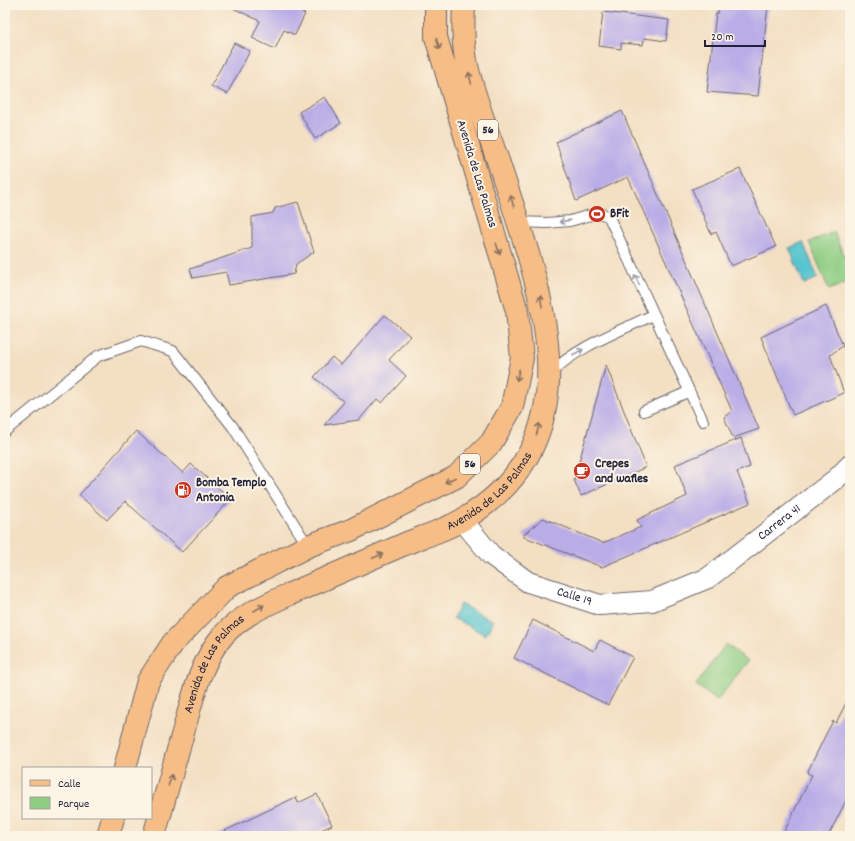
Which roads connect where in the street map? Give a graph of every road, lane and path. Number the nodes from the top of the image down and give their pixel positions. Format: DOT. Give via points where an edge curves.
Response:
graph roads {
  1 [pos="436,5"];
  2 [pos="464,5"];
  3 [pos="518,222"];
  4 [pos="653,315"];
  5 [pos="548,376"];
  6 [pos="688,392"];
  7 [pos="644,411"];
  8 [pos="703,421"];
  9 [pos="5,431"];
  10 [pos="850,465"];
  11 [pos="462,520"];
  12 [pos="308,546"];
  13 [pos="708,578"];
  14 [pos="125,767"];
  15 [pos="113,819"];
  16 [pos="108,836"];
  17 [pos="154,836"];
  1 -- 12 [label="main road, Avenida de Las Palmas / 56, one-way" via="436,37 517,311 522,358 512,407 491,443 456,477 351,530"];
  3 -- 2 [label="main road, Avenida de Las Palmas / 56, one-way" via="472,88 466,59"];
  4 -- 3 [label="lane, one-way" via="604,214 594,214 570,221"];
  5 -- 3 [label="main road, Avenida de Las Palmas / 56, one-way" via="544,315"];
  5 -- 4 [label="lane, one-way" via="573,355"];
  4 -- 6 [label="lane"];
  11 -- 5 [label="main road, Avenida de Las Palmas / 56, one-way" via="511,482 535,443 547,392"];
  6 -- 7 [label="lane"];
  6 -- 8 [label="lane"];
  9 -- 12 [label="lane" via="98,356 141,341 173,351 233,427"];
  10 -- 13 [label="street, Carrera 41" via="836,479"];
  11 -- 13 [label="street, Calle 19" via="491,554 528,582 600,605 652,601"];
  17 -- 11 [label="main road, Avenida de Las Palmas / 56, one-way" via="204,667 218,642 233,626 265,605"];
  12 -- 14 [label="main road, Avenida de Las Palmas / 56" via="227,587 173,643 148,682"];
  15 -- 16 [label="main road"];
}
